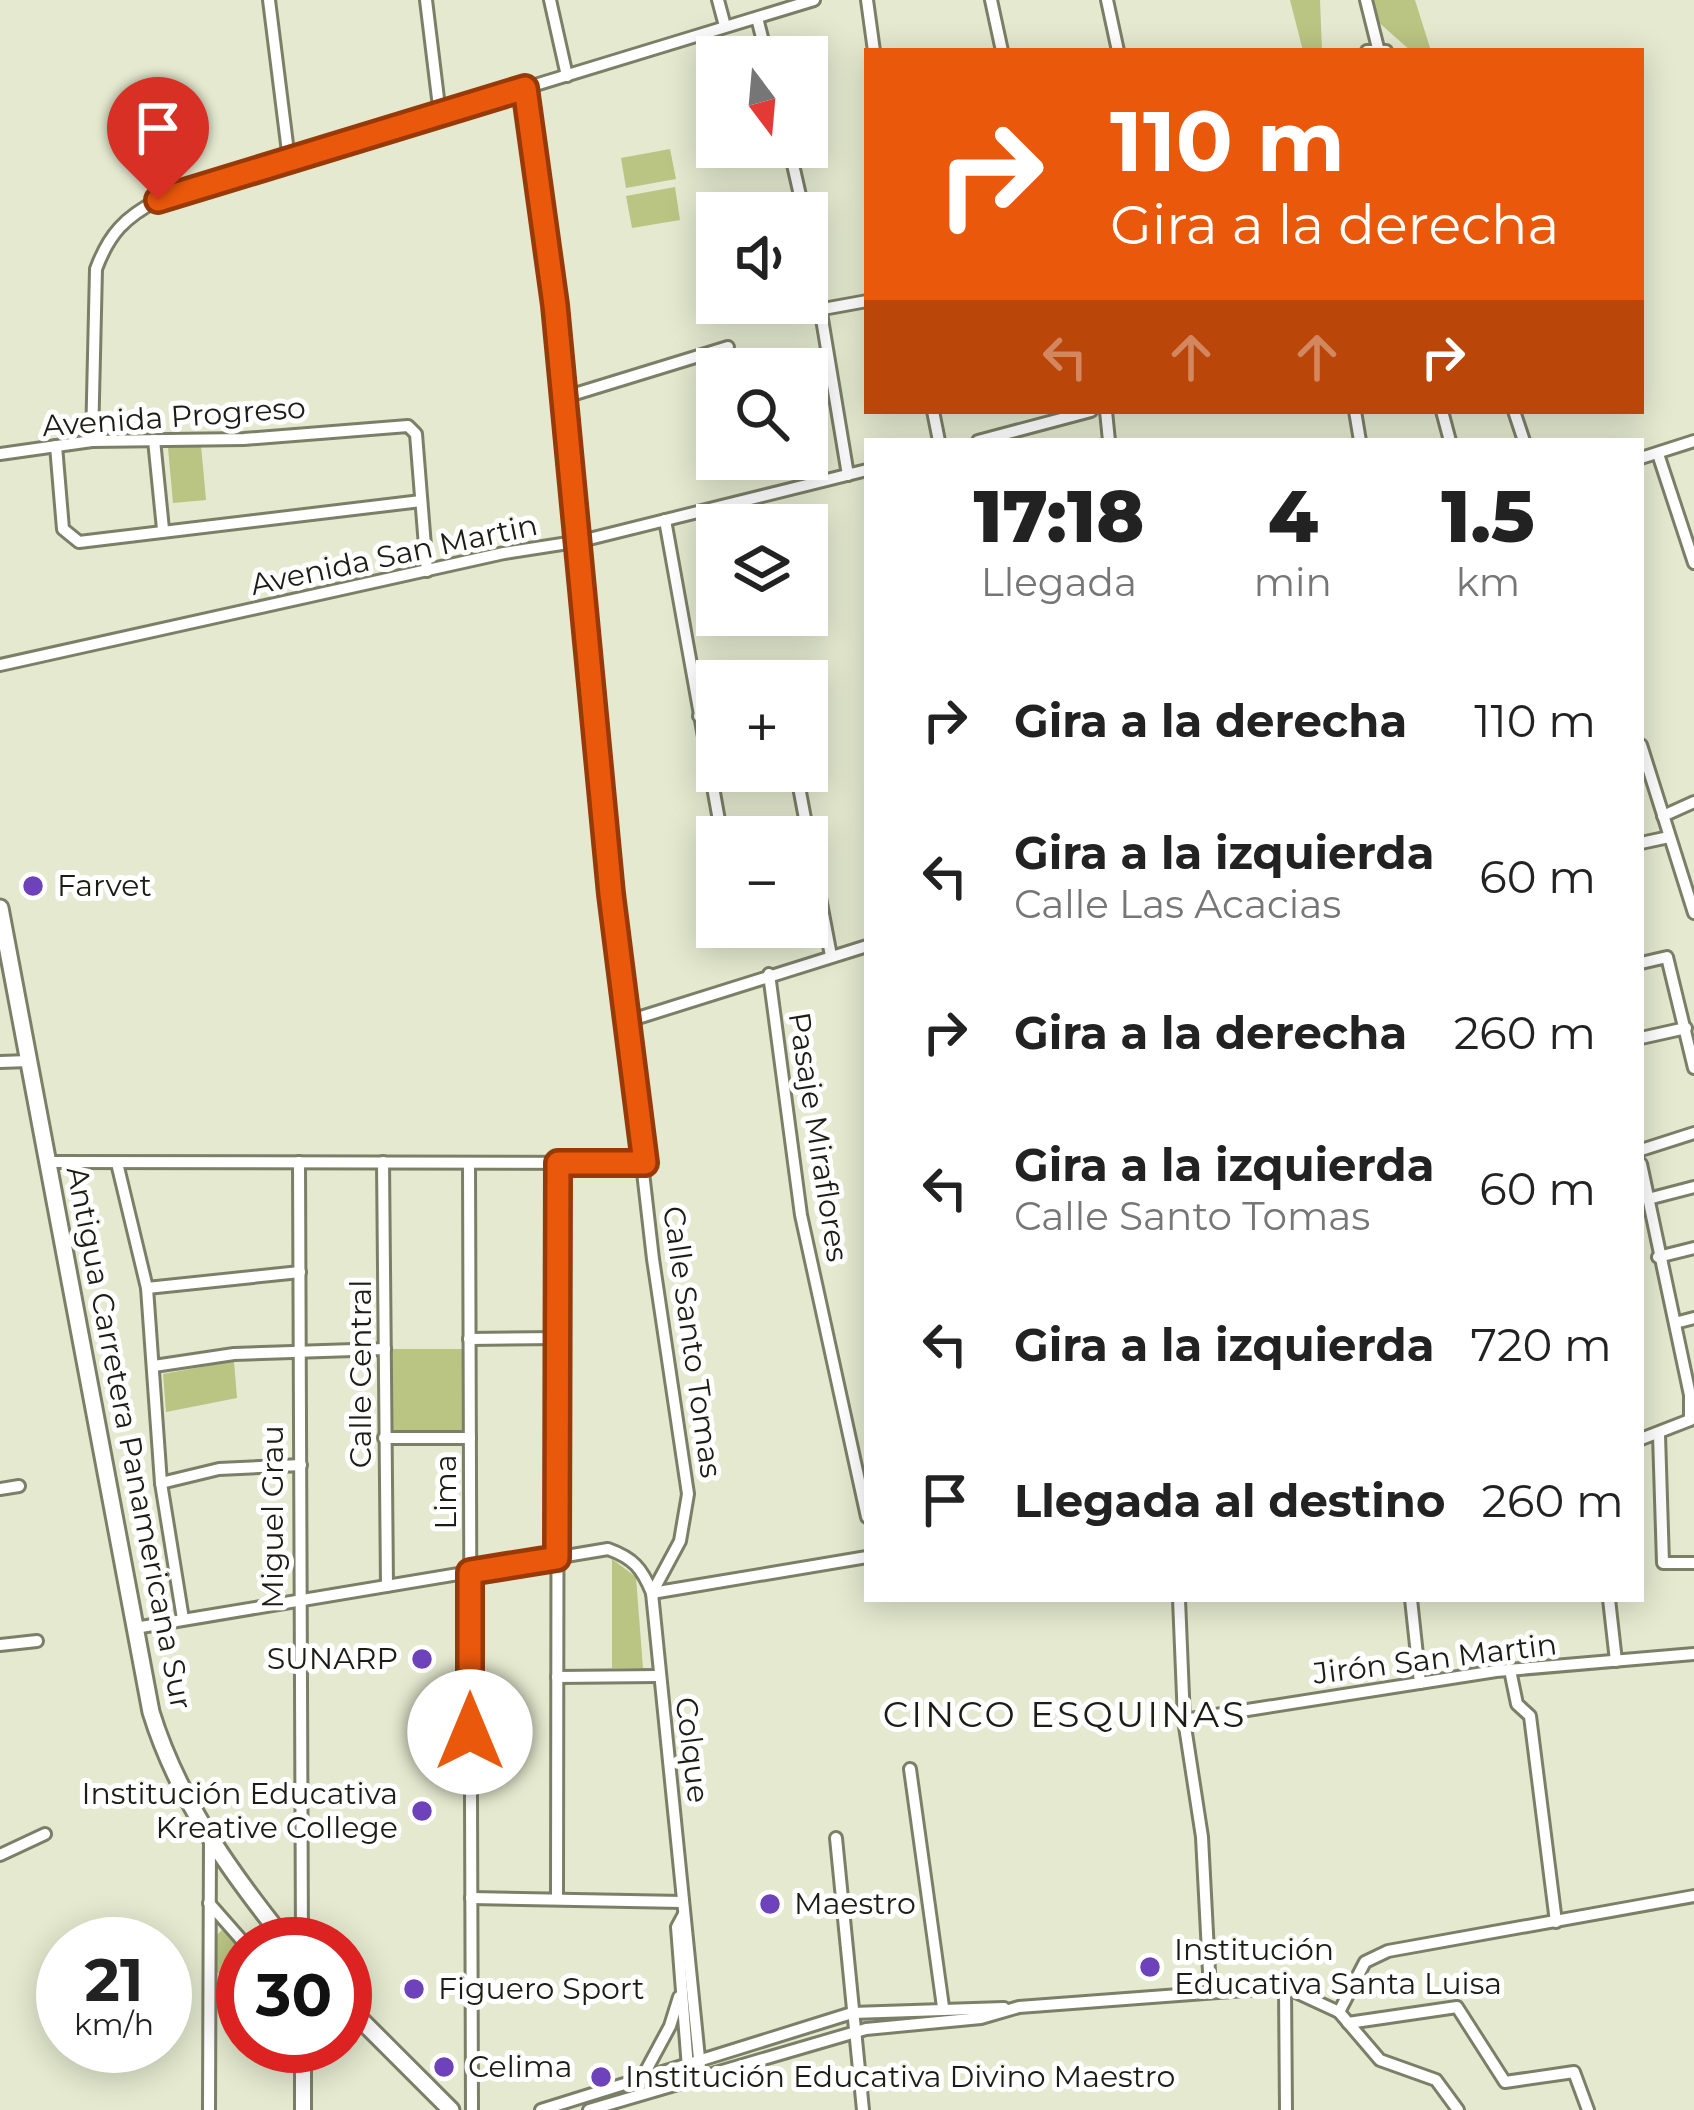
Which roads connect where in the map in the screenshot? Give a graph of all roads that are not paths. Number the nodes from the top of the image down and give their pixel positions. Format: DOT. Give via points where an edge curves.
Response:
graph roads {
  1 [pos="269,0"];
  2 [pos="426,0"];
  3 [pos="550,0"];
  4 [pos="718,0"];
  5 [pos="814,0"];
  6 [pos="867,0"];
  7 [pos="991,0"];
  8 [pos="1107,0"];
  9 [pos="1366,0"];
  10 [pos="757,18"];
  11 [pos="725,26"];
  12 [pos="762,36"];
  13 [pos="874,48"];
  14 [pos="1001,48"];
  15 [pos="1117,48"];
  16 [pos="1377,48"];
  17 [pos="567,76"];
  18 [pos="525,88"];
  19 [pos="440,115"];
  20 [pos="289,160"];
  21 [pos="864,302"];
  22 [pos="828,308"];
  23 [pos="825,324"];
  24 [pos="728,347"];
  25 [pos="565,397"];
  26 [pos="1076,414"];
  27 [pos="989,438"];
  28 [pos="154,440"];
  29 [pos="92,441"];
  30 [pos="1694,441"];
  31 [pos="56,446"];
  32 [pos="0,454"];
  33 [pos="1658,454"];
  34 [pos="1644,457"];
  35 [pos="864,471"];
  36 [pos="848,475"];
  37 [pos="421,501"];
  38 [pos="665,520"];
  39 [pos="163,529"];
  40 [pos="581,541"];
  41 [pos="1694,562"];
  42 [pos="428,571"];
  43 [pos="0,665"];
  44 [pos="696,704"];
  45 [pos="1644,755"];
  46 [pos="800,792"];
  47 [pos="1694,802"];
  48 [pos="1663,816"];
  49 [pos="1670,837"];
  50 [pos="1644,842"];
  51 [pos="0,908"];
  52 [pos="1694,913"];
  53 [pos="864,947"];
  54 [pos="831,956"];
  55 [pos="1644,962"];
  56 [pos="769,974"];
  57 [pos="628,1022"];
  58 [pos="1686,1028"];
  59 [pos="1644,1037"];
  60 [pos="29,1060"];
  61 [pos="0,1062"];
  62 [pos="1694,1068"];
  63 [pos="1694,1133"];
  64 [pos="1644,1149"];
  65 [pos="48,1162"];
  66 [pos="299,1162"];
  67 [pos="383,1162"];
  68 [pos="469,1162"];
  69 [pos="117,1163"];
  70 [pos="558,1163"];
  71 [pos="645,1163"];
  72 [pos="1644,1179"];
  73 [pos="1694,1187"];
  74 [pos="1648,1199"];
  75 [pos="1694,1248"];
  76 [pos="1658,1257"];
  77 [pos="299,1272"];
  78 [pos="147,1288"];
  79 [pos="1694,1318"];
  80 [pos="1675,1324"];
  81 [pos="558,1338"];
  82 [pos="469,1339"];
  83 [pos="385,1349"];
  84 [pos="300,1351"];
  85 [pos="154,1366"];
  86 [pos="1690,1382"];
  87 [pos="1692,1420"];
  88 [pos="1659,1435"];
  89 [pos="384,1438"];
  90 [pos="470,1438"];
  91 [pos="1644,1438"];
  92 [pos="301,1465"];
  93 [pos="161,1483"];
  94 [pos="20,1486"];
  95 [pos="0,1489"];
  96 [pos="864,1503"];
  97 [pos="557,1558"];
  98 [pos="864,1558"];
  99 [pos="1694,1563"];
  100 [pos="470,1572"];
  101 [pos="387,1586"];
  102 [pos="652,1593"];
  103 [pos="301,1600"];
  104 [pos="1179,1602"];
  105 [pos="1411,1602"];
  106 [pos="1609,1602"];
  107 [pos="183,1619"];
  108 [pos="135,1628"];
  109 [pos="37,1641"];
  110 [pos="0,1645"];
  111 [pos="1694,1654"];
  112 [pos="1616,1661"];
  113 [pos="1510,1670"];
  114 [pos="658,1676"];
  115 [pos="557,1677"];
  116 [pos="1420,1683"];
  117 [pos="1184,1720"];
  118 [pos="910,1769"];
  119 [pos="45,1834"];
  120 [pos="210,1838"];
  121 [pos="836,1838"];
  122 [pos="0,1855"];
  123 [pos="1694,1896"];
  124 [pos="471,1898"];
  125 [pos="557,1899"];
  126 [pos="209,1903"];
  127 [pos="684,1908"];
  128 [pos="221,1917"];
  129 [pos="268,1917"];
  130 [pos="302,1917"];
  131 [pos="1556,1922"];
  132 [pos="216,1930"];
  133 [pos="209,1933"];
  134 [pos="1285,1987"];
  135 [pos="682,1988"];
  136 [pos="1210,1991"];
  137 [pos="943,2006"];
  138 [pos="1014,2008"];
  139 [pos="1339,2012"];
  140 [pos="852,2013"];
  141 [pos="1348,2024"];
  142 [pos="372,2031"];
  143 [pos="858,2031"];
  144 [pos="693,2062"];
  145 [pos="303,2073"];
  146 [pos="641,2079"];
  147 [pos="695,2080"];
  148 [pos="209,2110"];
  149 [pos="303,2110"];
  150 [pos="451,2110"];
  151 [pos="472,2110"];
  152 [pos="541,2110"];
  153 [pos="589,2110"];
  154 [pos="863,2110"];
  155 [pos="1286,2110"];
  156 [pos="1458,2110"];
  157 [pos="1588,2110"];
  1 -- 20 [label="street"];
  2 -- 19 [label="street"];
  3 -- 17 [label="street"];
  4 -- 11 [label="street"];
  5 -- 10 [label="street"];
  6 -- 13 [label="street"];
  7 -- 14 [label="street"];
  8 -- 15 [label="street"];
  9 -- 16 [label="street"];
  10 -- 11 [label="street"];
  10 -- 12 [label="street"];
  11 -- 17 [label="street"];
  17 -- 18 [label="street"];
  18 -- 19 [label="street"];
  18 -- 25 [label="street, Calle Santo Tomas"];
  19 -- 20 [label="street"];
  20 -- 29 [label="street" via="158,200 127,216 105,244 95,288"];
  21 -- 22 [label="street"];
  23 -- 36 [label="street"];
  24 -- 25 [label="street"];
  25 -- 40 [label="street, Calle Santo Tomas"];
  26 -- 27 [label="street"];
  28 -- 29 [label="street, Avenida Progreso"];
  28 -- 37 [label="street, Avenida Progreso" via="408,426 416,434"];
  28 -- 39 [label="street"];
  29 -- 31 [label="street, Avenida Progreso"];
  30 -- 33 [label="street"];
  31 -- 32 [label="street, Avenida Progreso"];
  31 -- 39 [label="street" via="69,538"];
  33 -- 34 [label="street"];
  33 -- 41 [label="street"];
  35 -- 36 [label="street, Avenida San Martin"];
  36 -- 38 [label="street, Avenida San Martin"];
  37 -- 39 [label="street"];
  37 -- 42 [label="street"];
  38 -- 40 [label="street, Avenida San Martin"];
  38 -- 44 [label="street"];
  40 -- 42 [label="street, Avenida San Martin"];
  40 -- 57 [label="street, Calle Santo Tomas"];
  42 -- 43 [label="street, Avenida San Martin"];
  45 -- 48 [label="street"];
  46 -- 54 [label="street"];
  47 -- 48 [label="street"];
  48 -- 49 [label="street"];
  49 -- 50 [label="street"];
  49 -- 52 [label="street"];
  51 -- 60 [label="highway, Antigua Carretera Panamericana Sur"];
  53 -- 54 [label="street"];
  54 -- 56 [label="street"];
  55 -- 58 [label="street" via="1667,957"];
  56 -- 57 [label="street"];
  56 -- 96 [label="street, Pasaje Miraflores" via="801,1214"];
  57 -- 71 [label="street, Calle Santo Tomas"];
  58 -- 59 [label="street"];
  58 -- 62 [label="street"];
  60 -- 61 [label="street"];
  60 -- 65 [label="highway, Antigua Carretera Panamericana Sur"];
  63 -- 64 [label="street"];
  65 -- 69 [label="street"];
  65 -- 108 [label="highway, Antigua Carretera Panamericana Sur"];
  66 -- 67 [label="street"];
  66 -- 69 [label="street"];
  66 -- 77 [label="street, Miguel Grau"];
  67 -- 68 [label="street"];
  67 -- 83 [label="street, Calle Central"];
  68 -- 70 [label="street"];
  68 -- 82 [label="street, Lima"];
  69 -- 78 [label="street"];
  70 -- 71 [label="street"];
  70 -- 81 [label="street"];
  71 -- 102 [label="street, Calle Santo Tomas" via="688,1494 680,1541"];
  72 -- 74 [label="street"];
  73 -- 74 [label="street"];
  74 -- 76 [label="street"];
  75 -- 76 [label="street"];
  76 -- 80 [label="street"];
  77 -- 78 [label="street"];
  77 -- 84 [label="street, Miguel Grau"];
  78 -- 85 [label="street"];
  79 -- 80 [label="street"];
  80 -- 86 [label="street"];
  81 -- 82 [label="street"];
  81 -- 97 [label="street"];
  82 -- 90 [label="street, Lima"];
  83 -- 84 [label="street"];
  83 -- 89 [label="street, Calle Central"];
  84 -- 85 [label="street"];
  84 -- 92 [label="street, Miguel Grau"];
  85 -- 93 [label="street"];
  86 -- 87 [label="street"];
  87 -- 88 [label="street"];
  88 -- 91 [label="street"];
  88 -- 99 [label="street" via="1663,1563"];
  89 -- 90 [label="street"];
  89 -- 101 [label="street, Calle Central"];
  90 -- 100 [label="street, Lima"];
  92 -- 93 [label="street" via="219,1468"];
  92 -- 103 [label="street, Miguel Grau"];
  93 -- 107 [label="street"];
  94 -- 95 [label="street"];
  97 -- 100 [label="street"];
  97 -- 102 [label="street" via="608,1549 642,1569"];
  97 -- 115 [label="street"];
  98 -- 102 [label="street"];
  100 -- 101 [label="street"];
  100 -- 124 [label="street, Lima"];
  101 -- 103 [label="street"];
  102 -- 114 [label="street, Colque"];
  103 -- 107 [label="street"];
  103 -- 130 [label="street, Miguel Grau"];
  104 -- 117 [label="street"];
  105 -- 116 [label="street"];
  106 -- 112 [label="street"];
  107 -- 108 [label="street"];
  108 -- 120 [label="highway, Antigua Carretera Panamericana Sur" via="164,1752"];
  109 -- 110 [label="street"];
  111 -- 112 [label="street, Jirón San Martin"];
  112 -- 113 [label="street, Jirón San Martin"];
  113 -- 116 [label="street, Jirón San Martin"];
  113 -- 131 [label="street" via="1516,1704 1530,1716"];
  114 -- 115 [label="street"];
  114 -- 127 [label="street, Colque"];
  115 -- 125 [label="street"];
  116 -- 117 [label="street, Jirón San Martin"];
  117 -- 136 [label="street" via="1202,1837"];
  118 -- 137 [label="street"];
  119 -- 122 [label="street"];
  120 -- 126 [label="street"];
  120 -- 129 [label="highway, Antigua Carretera Panamericana Sur"];
  121 -- 140 [label="street"];
  123 -- 131 [label="street"];
  124 -- 125 [label="street"];
  124 -- 151 [label="street, Lima"];
  125 -- 127 [label="street"];
  126 -- 128 [label="street"];
  126 -- 133 [label="street"];
  127 -- 135 [label="street, Colque" via="677,1927"];
  127 -- 144 [label="street, Colque"];
  131 -- 139 [label="street" via="1374,1956"];
  132 -- 133 [label="street"];
  133 -- 148 [label="street"];
  134 -- 136 [label="street"];
  134 -- 139 [label="street"];
  134 -- 155 [label="street"];
  135 -- 144 [label="street, Colque"];
  135 -- 146 [label="street, Colque"];
  136 -- 138 [label="street"];
  137 -- 138 [label="street"];
  137 -- 140 [label="street"];
  138 -- 143 [label="street"];
  139 -- 141 [label="street"];
  140 -- 143 [label="street"];
  140 -- 144 [label="street"];
  141 -- 156 [label="street" via="1380,2060 1436,2080"];
  141 -- 157 [label="street" via="1452,2005 1505,2082 1570,2070"];
  142 -- 150 [label="highway"];
  143 -- 147 [label="street"];
  143 -- 154 [label="street"];
  144 -- 146 [label="street"];
  144 -- 147 [label="street, Colque"];
  145 -- 149 [label="main road"];
  146 -- 152 [label="street"];
  147 -- 153 [label="street"];
}
